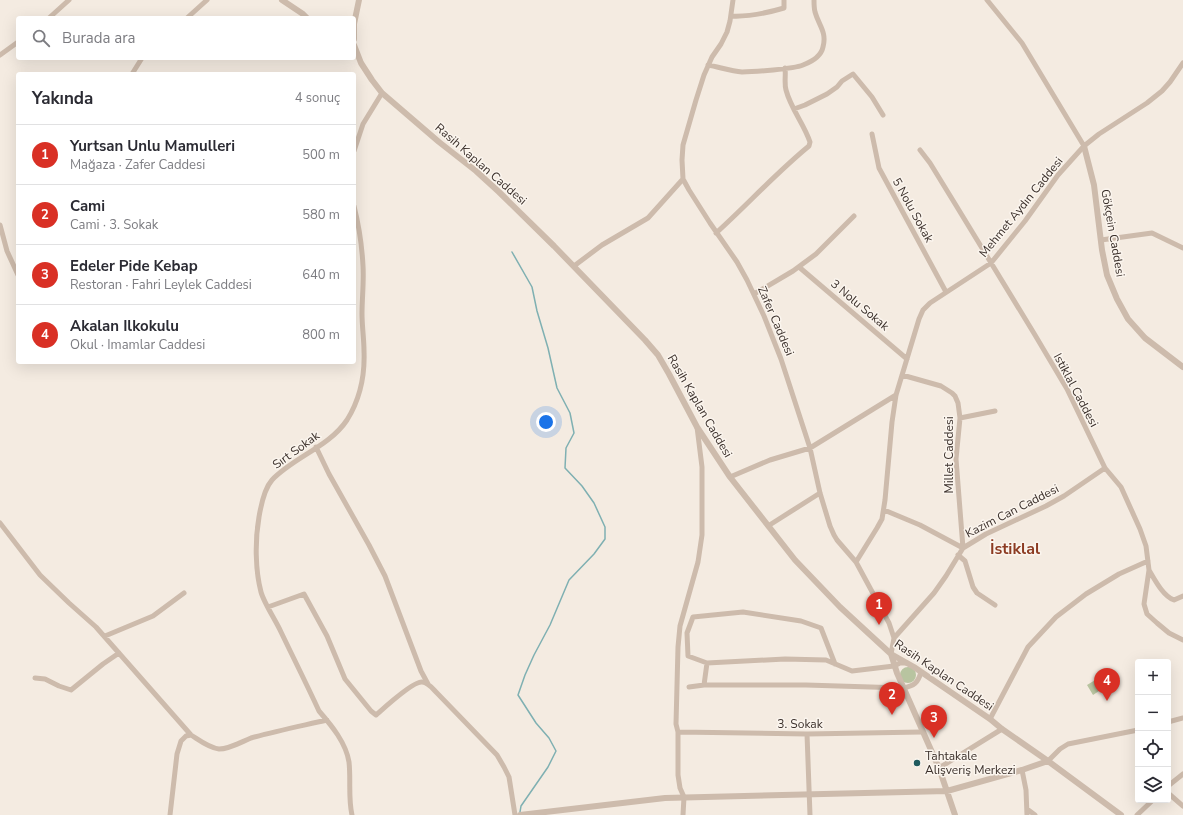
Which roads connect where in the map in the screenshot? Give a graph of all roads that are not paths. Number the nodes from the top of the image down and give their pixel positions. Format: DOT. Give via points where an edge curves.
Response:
graph roads {
  1 [pos="69,0"];
  2 [pos="207,0"];
  3 [pos="282,0"];
  4 [pos="359,0"];
  5 [pos="733,0"];
  6 [pos="784,0"];
  7 [pos="814,0"];
  8 [pos="987,0"];
  9 [pos="51,16"];
  10 [pos="189,16"];
  11 [pos="305,16"];
  12 [pos="356,16"];
  13 [pos="731,16"];
  14 [pos="16,43"];
  15 [pos="356,50"];
  16 [pos="0,55"];
  17 [pos="356,59"];
  18 [pos="141,60"];
  19 [pos="361,63"];
  20 [pos="1183,63"];
  21 [pos="708,65"];
  22 [pos="785,68"];
  23 [pos="133,72"];
  24 [pos="382,93"];
  25 [pos="794,109"];
  26 [pos="882,115"];
  27 [pos="872,134"];
  28 [pos="356,145"];
  29 [pos="1084,146"];
  30 [pos="920,150"];
  31 [pos="683,179"];
  32 [pos="854,216"];
  33 [pos="0,225"];
  34 [pos="356,225"];
  35 [pos="716,233"];
  36 [pos="1101,240"];
  37 [pos="1182,248"];
  38 [pos="991,263"];
  39 [pos="574,266"];
  40 [pos="799,267"];
  41 [pos="16,271"];
  42 [pos="946,292"];
  43 [pos="754,294"];
  44 [pos="907,359"];
  45 [pos="1183,367"];
  46 [pos="902,375"];
  47 [pos="896,396"];
  48 [pos="995,411"];
  49 [pos="960,418"];
  50 [pos="697,427"];
  51 [pos="316,447"];
  52 [pos="810,448"];
  53 [pos="1105,468"];
  54 [pos="730,477"];
  55 [pos="820,493"];
  56 [pos="884,510"];
  57 [pos="0,523"];
  58 [pos="768,526"];
  59 [pos="963,548"];
  60 [pos="958,555"];
  61 [pos="856,562"];
  62 [pos="1148,562"];
  63 [pos="1149,570"];
  64 [pos="184,593"];
  65 [pos="1183,596"];
  66 [pos="995,605"];
  67 [pos="268,607"];
  68 [pos="105,636"];
  69 [pos="894,638"];
  70 [pos="1183,640"];
  71 [pos="119,653"];
  72 [pos="891,654"];
  73 [pos="707,663"];
  74 [pos="907,663"];
  75 [pos="835,664"];
  76 [pos="894,666"];
  77 [pos="921,672"];
  78 [pos="35,678"];
  79 [pos="428,684"];
  80 [pos="704,685"];
  81 [pos="689,687"];
  82 [pos="903,688"];
  83 [pos="1183,718"];
  84 [pos="990,719"];
  85 [pos="327,720"];
  86 [pos="1171,721"];
  87 [pos="1002,729"];
  88 [pos="1135,731"];
  89 [pos="678,732"];
  90 [pos="922,732"];
  91 [pos="807,734"];
  92 [pos="191,735"];
  93 [pos="1048,761"];
  94 [pos="939,768"];
  95 [pos="1022,770"];
  96 [pos="1183,774"];
  97 [pos="1171,784"];
  98 [pos="947,792"];
  99 [pos="809,795"];
  100 [pos="1171,796"];
  101 [pos="684,797"];
  102 [pos="1150,803"];
  103 [pos="1183,806"];
  104 [pos="1027,809"];
  105 [pos="170,815"];
  106 [pos="352,815"];
  107 [pos="514,815"];
  108 [pos="520,815"];
  109 [pos="683,815"];
  110 [pos="810,815"];
  111 [pos="956,815"];
  112 [pos="1027,815"];
  113 [pos="1035,815"];
  114 [pos="1121,815"];
  115 [pos="1137,815"];
  1 -- 9 [label="street"];
  2 -- 10 [label="street"];
  3 -- 11 [label="street"];
  4 -- 12 [label="street"];
  5 -- 13 [label="street, Zafer Caddesi"];
  6 -- 13 [label="street" via="784,8"];
  7 -- 22 [label="street" via="814,11 825,36 822,50 818,56 802,66"];
  8 -- 29 [label="street" via="1022,43"];
  13 -- 21 [label="street, Zafer Caddesi" via="727,32"];
  14 -- 16 [label="street"];
  15 -- 19 [label="street, Rasih Kaplan Caddesi"];
  17 -- 19 [label="street"];
  18 -- 23 [label="street"];
  19 -- 24 [label="street, Rasih Kaplan Caddesi"];
  20 -- 29 [label="street, Mehmet Aydın Caddesi" via="1162,91"];
  21 -- 22 [label="street" via="740,72"];
  21 -- 31 [label="street, Zafer Caddesi" via="683,145"];
  22 -- 25 [label="street" via="786,89"];
  24 -- 28 [label="street" via="363,124"];
  24 -- 39 [label="street, Rasih Kaplan Caddesi" via="476,171"];
  25 -- 26 [label="street" via="826,94 853,74 872,97"];
  25 -- 35 [label="street" via="807,134 809,146"];
  27 -- 42 [label="street, 5 Nolu Sokak" via="879,168"];
  29 -- 36 [label="street, Gökçein Caddesi" via="1094,185"];
  29 -- 38 [label="street, Mehmet Aydın Caddesi" via="1058,175"];
  30 -- 38 [label="street, Istiklal Caddesi"];
  31 -- 35 [label="street, Zafer Caddesi"];
  31 -- 39 [label="street" via="648,218 602,245"];
  32 -- 40 [label="street" via="816,254"];
  33 -- 41 [label="street"];
  34 -- 51 [label="street, Sırt Sokak" via="363,267 364,367 361,386 355,406 347,420"];
  35 -- 43 [label="street, Zafer Caddesi"];
  36 -- 37 [label="street" via="1152,233"];
  36 -- 45 [label="street, Gökçein Caddesi" via="1107,276 1128,319 1145,338"];
  38 -- 42 [label="street, Mehmet Aydın Caddesi"];
  38 -- 53 [label="street, Istiklal Caddesi" via="1067,390"];
  39 -- 50 [label="street, Rasih Kaplan Caddesi" via="658,355"];
  40 -- 43 [label="street"];
  40 -- 44 [label="street, 3 Nolu Sokak"];
  42 -- 44 [label="street, Mehmet Aydın Caddesi" via="923,310"];
  43 -- 52 [label="street, Zafer Caddesi" via="781,358"];
  44 -- 46 [label="street, Mehmet Aydın Caddesi"];
  46 -- 47 [label="street, Mehmet Aydın Caddesi"];
  46 -- 49 [label="street, Millet Caddesi" via="941,386 952,392 958,403"];
  47 -- 52 [label="street"];
  47 -- 56 [label="street, Mehmet Aydın Caddesi"];
  48 -- 49 [label="street"];
  49 -- 59 [label="street, Millet Caddesi" via="956,459"];
  50 -- 54 [label="street, Rasih Kaplan Caddesi"];
  50 -- 89 [label="street" via="702,467 702,534 698,562 680,626 676,724"];
  51 -- 67 [label="street, Sırt Sokak" via="272,481 261,508 256,532 256,550 262,593"];
  51 -- 79 [label="street" via="385,576 412,650"];
  52 -- 54 [label="street" via="770,460"];
  52 -- 55 [label="street, Zafer Caddesi"];
  53 -- 59 [label="street, Kazim Can Caddesi" via="1064,496"];
  53 -- 62 [label="street, Istiklal Caddesi" via="1121,487 1140,529"];
  54 -- 58 [label="street, Rasih Kaplan Caddesi"];
  55 -- 58 [label="street"];
  55 -- 61 [label="street, Zafer Caddesi" via="834,535"];
  56 -- 59 [label="street" via="920,525"];
  56 -- 61 [label="street, Mehmet Aydın Caddesi" via="882,519"];
  57 -- 68 [label="street" via="40,575"];
  58 -- 72 [label="street, Rasih Kaplan Caddesi" via="818,585"];
  59 -- 60 [label="street, Kazim Can Caddesi"];
  60 -- 66 [label="street" via="965,561 977,593"];
  60 -- 69 [label="street, Kazim Can Caddesi" via="934,593"];
  61 -- 69 [label="street, Zafer Caddesi" via="889,623"];
  62 -- 63 [label="street, Istiklal Caddesi"];
  62 -- 84 [label="street" via="1119,574 1086,594 1056,617 1028,647"];
  63 -- 65 [label="street" via="1170,599"];
  63 -- 70 [label="street, Istiklal Caddesi" via="1144,604 1147,614 1169,633"];
  64 -- 68 [label="street" via="153,616"];
  67 -- 79 [label="street" via="304,594 327,636 345,679 376,715 409,688 418,683"];
  67 -- 85 [label="street, Sırt Sokak" via="320,711"];
  68 -- 71 [label="street"];
  69 -- 72 [label="street"];
  71 -- 78 [label="street" via="71,690 45,678"];
  71 -- 92 [label="street"];
  72 -- 74 [label="street, Rasih Kaplan Caddesi"];
  72 -- 76 [label="street"];
  73 -- 75 [label="street" via="785,659 826,660"];
  73 -- 75 [label="street" via="688,656 687,633 693,617 743,612 801,620 821,628"];
  73 -- 80 [label="street"];
  74 -- 76 [label="street"];
  74 -- 77 [label="street, Rasih Kaplan Caddesi"];
  75 -- 76 [label="street" via="852,671"];
  76 -- 82 [label="street"];
  77 -- 82 [label="street" via="915,683"];
  77 -- 84 [label="street, Rasih Kaplan Caddesi"];
  79 -- 107 [label="street" via="497,755 509,777"];
  80 -- 81 [label="street"];
  80 -- 82 [label="street"];
  82 -- 90 [label="street"];
  83 -- 86 [label="street"];
  84 -- 87 [label="street, Rasih Kaplan Caddesi"];
  85 -- 92 [label="street" via="271,733 220,749 211,747"];
  85 -- 106 [label="street, Sırt Sokak" via="347,755 350,777 349,804"];
  87 -- 93 [label="street, Rasih Kaplan Caddesi"];
  87 -- 94 [label="street"];
  88 -- 93 [label="street" via="1068,744"];
  89 -- 91 [label="street, 3. Sokak"];
  89 -- 101 [label="street" via="678,775"];
  90 -- 91 [label="street, 3. Sokak"];
  90 -- 94 [label="street"];
  91 -- 99 [label="street"];
  92 -- 105 [label="street" via="181,741 177,754"];
  93 -- 95 [label="street"];
  93 -- 114 [label="street, Rasih Kaplan Caddesi"];
  94 -- 98 [label="street"];
  95 -- 98 [label="street"];
  95 -- 104 [label="street"];
  96 -- 97 [label="street"];
  98 -- 99 [label="street"];
  98 -- 111 [label="street"];
  99 -- 101 [label="street"];
  99 -- 110 [label="street"];
  100 -- 103 [label="street"];
  101 -- 108 [label="street"];
  101 -- 109 [label="street"];
  102 -- 115 [label="street"];
  104 -- 112 [label="street"];
  104 -- 113 [label="street"];
}
